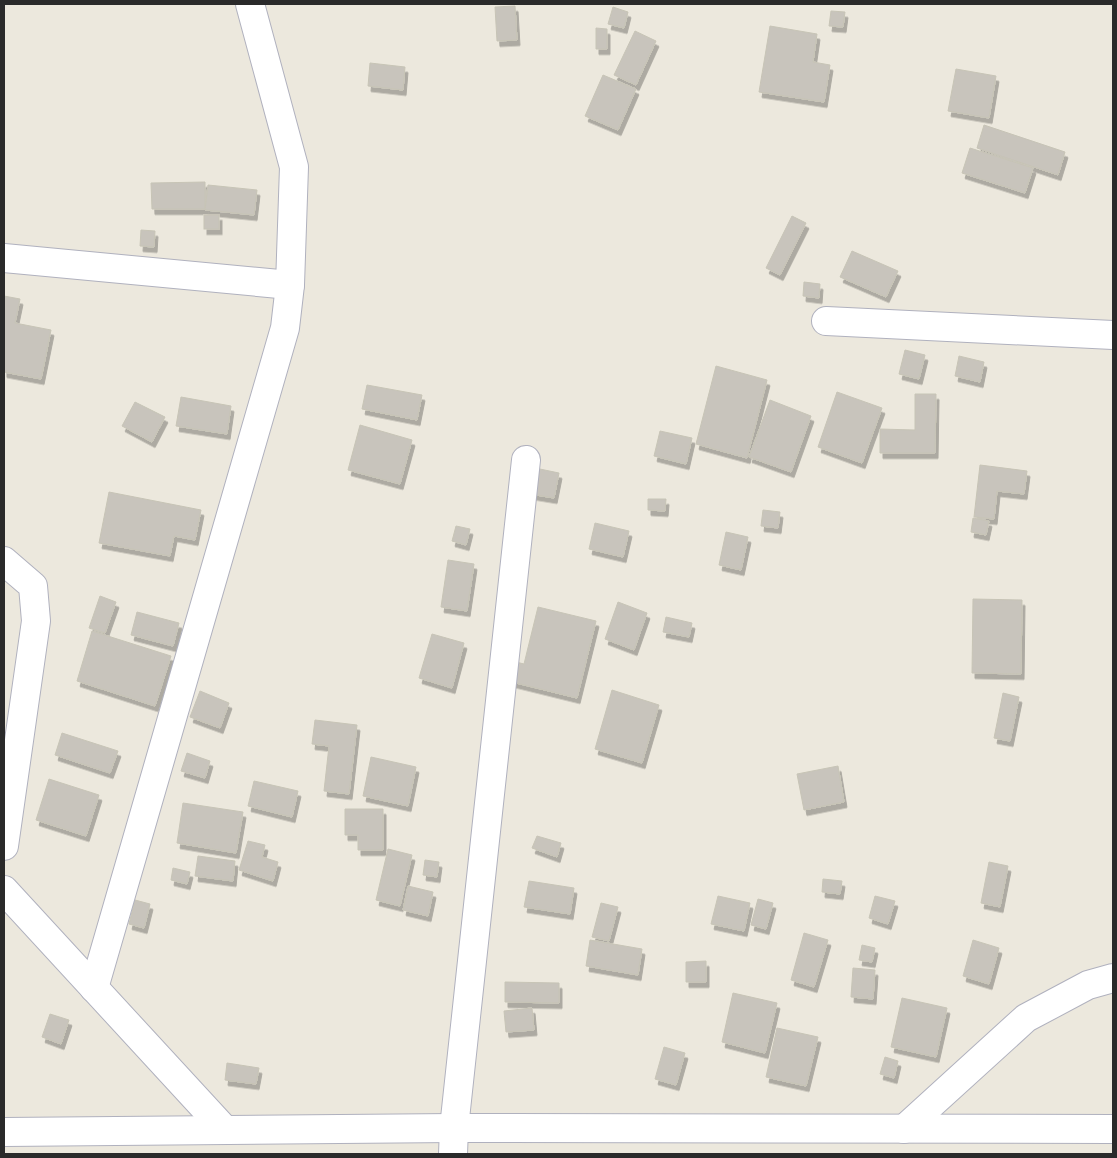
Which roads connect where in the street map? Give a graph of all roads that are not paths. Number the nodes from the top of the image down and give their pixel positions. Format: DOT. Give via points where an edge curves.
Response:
graph roads {
  1 [pos="250,4"];
  2 [pos="4,258"];
  3 [pos="290,285"];
  4 [pos="826,321"];
  5 [pos="1113,335"];
  6 [pos="526,460"];
  7 [pos="4,561"];
  8 [pos="4,846"];
  9 [pos="4,890"];
  10 [pos="1113,978"];
  11 [pos="94,988"];
  12 [pos="904,1129"];
  13 [pos="1113,1129"];
  14 [pos="225,1130"];
  15 [pos="4,1132"];
  16 [pos="454,1141"];
  1 -- 3 [label="street" via="294,168"];
  2 -- 3 [label="street"];
  3 -- 11 [label="street" via="285,328"];
  4 -- 5 [label="street"];
  6 -- 16 [label="street"];
  7 -- 8 [label="street" via="33,586 36,621"];
  9 -- 11 [label="street"];
  10 -- 12 [label="street" via="1088,985 1026,1018"];
  11 -- 14 [label="street"];
  12 -- 13 [label="street"];
  12 -- 16 [label="street"];
  14 -- 15 [label="street"];
  14 -- 16 [label="street"];
}
